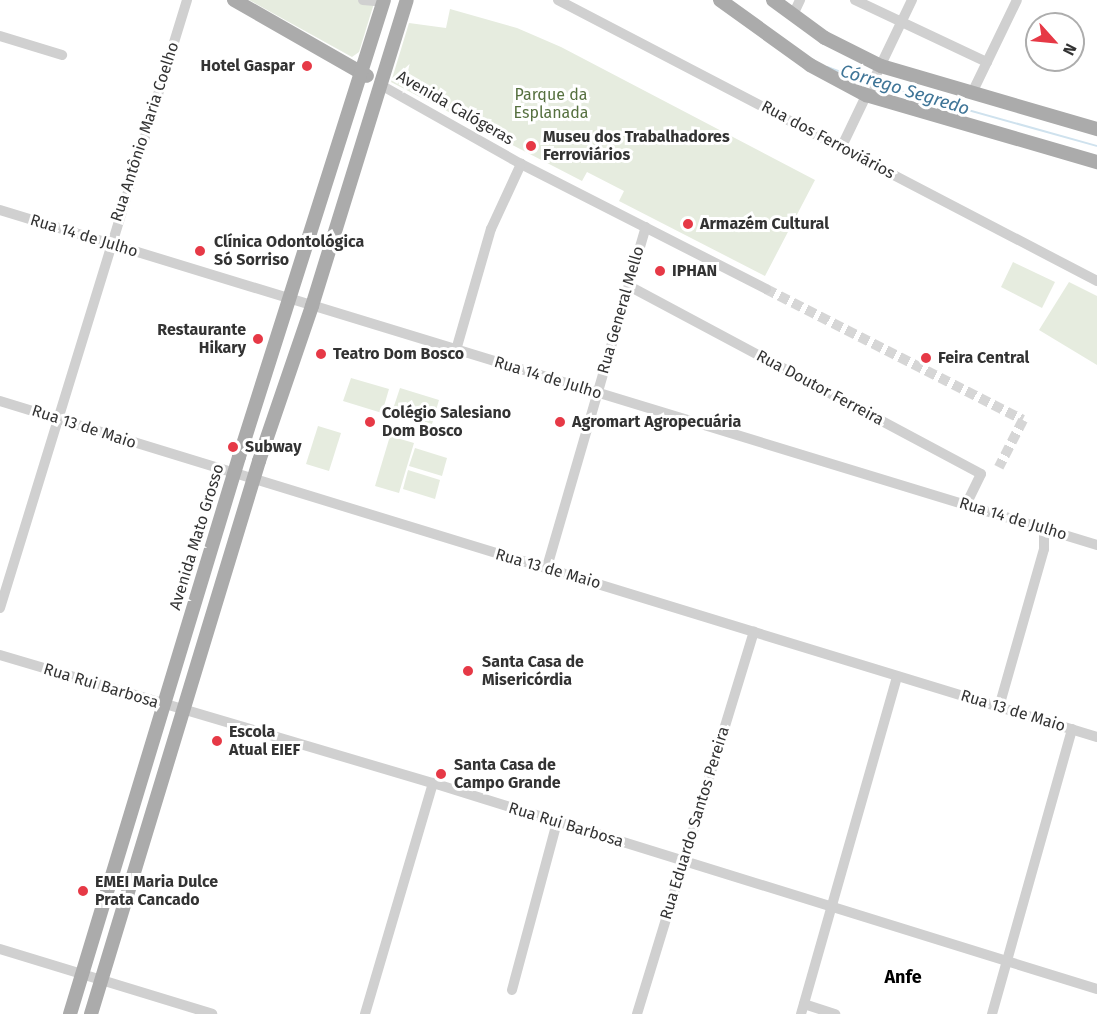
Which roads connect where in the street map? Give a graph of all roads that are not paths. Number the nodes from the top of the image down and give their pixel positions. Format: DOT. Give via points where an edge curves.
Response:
graph roads {
  1 [pos="187,0"];
  2 [pos="234,0"];
  3 [pos="363,0"];
  4 [pos="407,0"];
  5 [pos="558,0"];
  6 [pos="720,0"];
  7 [pos="773,0"];
  8 [pos="800,0"];
  9 [pos="855,0"];
  10 [pos="912,0"];
  11 [pos="1017,0"];
  12 [pos="384,1"];
  13 [pos="793,15"];
  14 [pos="902,23"];
  15 [pos="0,36"];
  16 [pos="62,55"];
  17 [pos="987,62"];
  18 [pos="881,67"];
  19 [pos="362,72"];
  20 [pos="379,84"];
  21 [pos="972,93"];
  22 [pos="866,94"];
  23 [pos="1097,129"];
  24 [pos="842,146"];
  25 [pos="1097,162"];
  26 [pos="521,164"];
  27 [pos="0,210"];
  28 [pos="646,227"];
  29 [pos="110,244"];
  30 [pos="1097,281"];
  31 [pos="629,286"];
  32 [pos="763,288"];
  33 [pos="291,299"];
  34 [pos="312,306"];
  35 [pos="456,350"];
  36 [pos="597,393"];
  37 [pos="0,401"];
  38 [pos="57,419"];
  39 [pos="233,474"];
  40 [pos="253,481"];
  41 [pos="966,505"];
  42 [pos="1044,529"];
  43 [pos="1097,544"];
  44 [pos="547,567"];
  45 [pos="0,608"];
  46 [pos="754,631"];
  47 [pos="0,655"];
  48 [pos="897,676"];
  49 [pos="163,705"];
  50 [pos="999,707"];
  51 [pos="182,710"];
  52 [pos="1072,729"];
  53 [pos="1097,737"];
  54 [pos="433,783"];
  55 [pos="556,822"];
  56 [pos="684,861"];
  57 [pos="832,908"];
  58 [pos="0,949"];
  59 [pos="1007,962"];
  60 [pos="81,974"];
  61 [pos="100,980"];
  62 [pos="1097,989"];
  63 [pos="512,990"];
  64 [pos="802,1009"];
  65 [pos="70,1014"];
  66 [pos="91,1014"];
  67 [pos="212,1014"];
  68 [pos="365,1014"];
  69 [pos="637,1014"];
  70 [pos="835,1014"];
  71 [pos="992,1014"];
  1 -- 29 [label="street, Rua Antônio Maria Coelho"];
  2 -- 19 [label="main road, Avenida Calógeras"];
  3 -- 12 [label="street"];
  4 -- 20 [label="main road"];
  5 -- 24 [label="street, Rua dos Ferroviários"];
  6 -- 22 [label="main road" via="810,65"];
  7 -- 13 [label="main road"];
  8 -- 13 [label="street"];
  9 -- 14 [label="street"];
  10 -- 14 [label="street"];
  11 -- 17 [label="street"];
  12 -- 19 [label="main road, Avenida Mato Grosso"];
  13 -- 18 [label="main road" via="825,38"];
  14 -- 17 [label="street"];
  14 -- 18 [label="street"];
  15 -- 16 [label="street"];
  17 -- 21 [label="street"];
  18 -- 21 [label="main road"];
  18 -- 22 [label="street"];
  19 -- 20 [label="main road, Avenida Calógeras"];
  19 -- 33 [label="main road, Avenida Mato Grosso"];
  20 -- 26 [label="street, Avenida Calógeras"];
  20 -- 34 [label="main road"];
  21 -- 23 [label="main road"];
  22 -- 24 [label="street"];
  22 -- 25 [label="main road"];
  24 -- 30 [label="street, Rua dos Ferroviários"];
  26 -- 28 [label="street, Avenida Calógeras"];
  26 -- 35 [label="street" via="491,229"];
  27 -- 29 [label="street, Rua 14 de Julho"];
  28 -- 31 [label="street, Rua General Mello"];
  28 -- 32 [label="street, Avenida Calógeras"];
  29 -- 33 [label="street, Rua 14 de Julho"];
  29 -- 38 [label="street, Rua Antônio Maria Coelho"];
  31 -- 36 [label="street, Rua General Mello"];
  31 -- 41 [label="street, Rua Doutor Ferreira" via="981,474"];
  33 -- 34 [label="street, Rua 14 de Julho"];
  33 -- 39 [label="main road, Avenida Mato Grosso"];
  34 -- 35 [label="street, Rua 14 de Julho"];
  34 -- 40 [label="main road"];
  35 -- 36 [label="street, Rua 14 de Julho"];
  36 -- 41 [label="street, Rua 14 de Julho"];
  36 -- 44 [label="street, Rua General Mello"];
  37 -- 38 [label="street, Rua 13 de Maio"];
  38 -- 39 [label="street, Rua 13 de Maio"];
  38 -- 45 [label="street, Rua Antônio Maria Coelho"];
  39 -- 40 [label="street, Rua 13 de Maio"];
  39 -- 49 [label="main road, Avenida Mato Grosso"];
  40 -- 44 [label="street, Rua 13 de Maio"];
  40 -- 51 [label="main road"];
  41 -- 42 [label="street, Rua 14 de Julho"];
  42 -- 43 [label="street, Rua 14 de Julho"];
  42 -- 50 [label="street" via="1044,549"];
  44 -- 46 [label="street, Rua 13 de Maio"];
  46 -- 48 [label="street, Rua 13 de Maio"];
  46 -- 56 [label="street, Rua Eduardo Santos Pereira"];
  47 -- 49 [label="street, Rua Rui Barbosa"];
  48 -- 50 [label="street, Rua 13 de Maio"];
  48 -- 57 [label="street"];
  49 -- 51 [label="street, Rua Rui Barbosa"];
  49 -- 60 [label="main road, Avenida Mato Grosso"];
  50 -- 52 [label="street, Rua 13 de Maio"];
  51 -- 54 [label="street, Rua Rui Barbosa"];
  51 -- 61 [label="main road"];
  52 -- 53 [label="street, Rua 13 de Maio"];
  52 -- 59 [label="street"];
  54 -- 55 [label="street, Rua Rui Barbosa"];
  54 -- 68 [label="street"];
  55 -- 56 [label="street, Rua Rui Barbosa"];
  55 -- 63 [label="street"];
  56 -- 57 [label="street, Rua Rui Barbosa"];
  56 -- 69 [label="street, Rua Eduardo Santos Pereira"];
  57 -- 59 [label="street, Rua Rui Barbosa"];
  57 -- 64 [label="street"];
  58 -- 60 [label="street"];
  59 -- 62 [label="street, Rua Rui Barbosa"];
  59 -- 71 [label="street"];
  60 -- 61 [label="street"];
  60 -- 65 [label="main road, Avenida Mato Grosso"];
  61 -- 66 [label="main road"];
  61 -- 67 [label="street"];
  64 -- 70 [label="street"];
}
